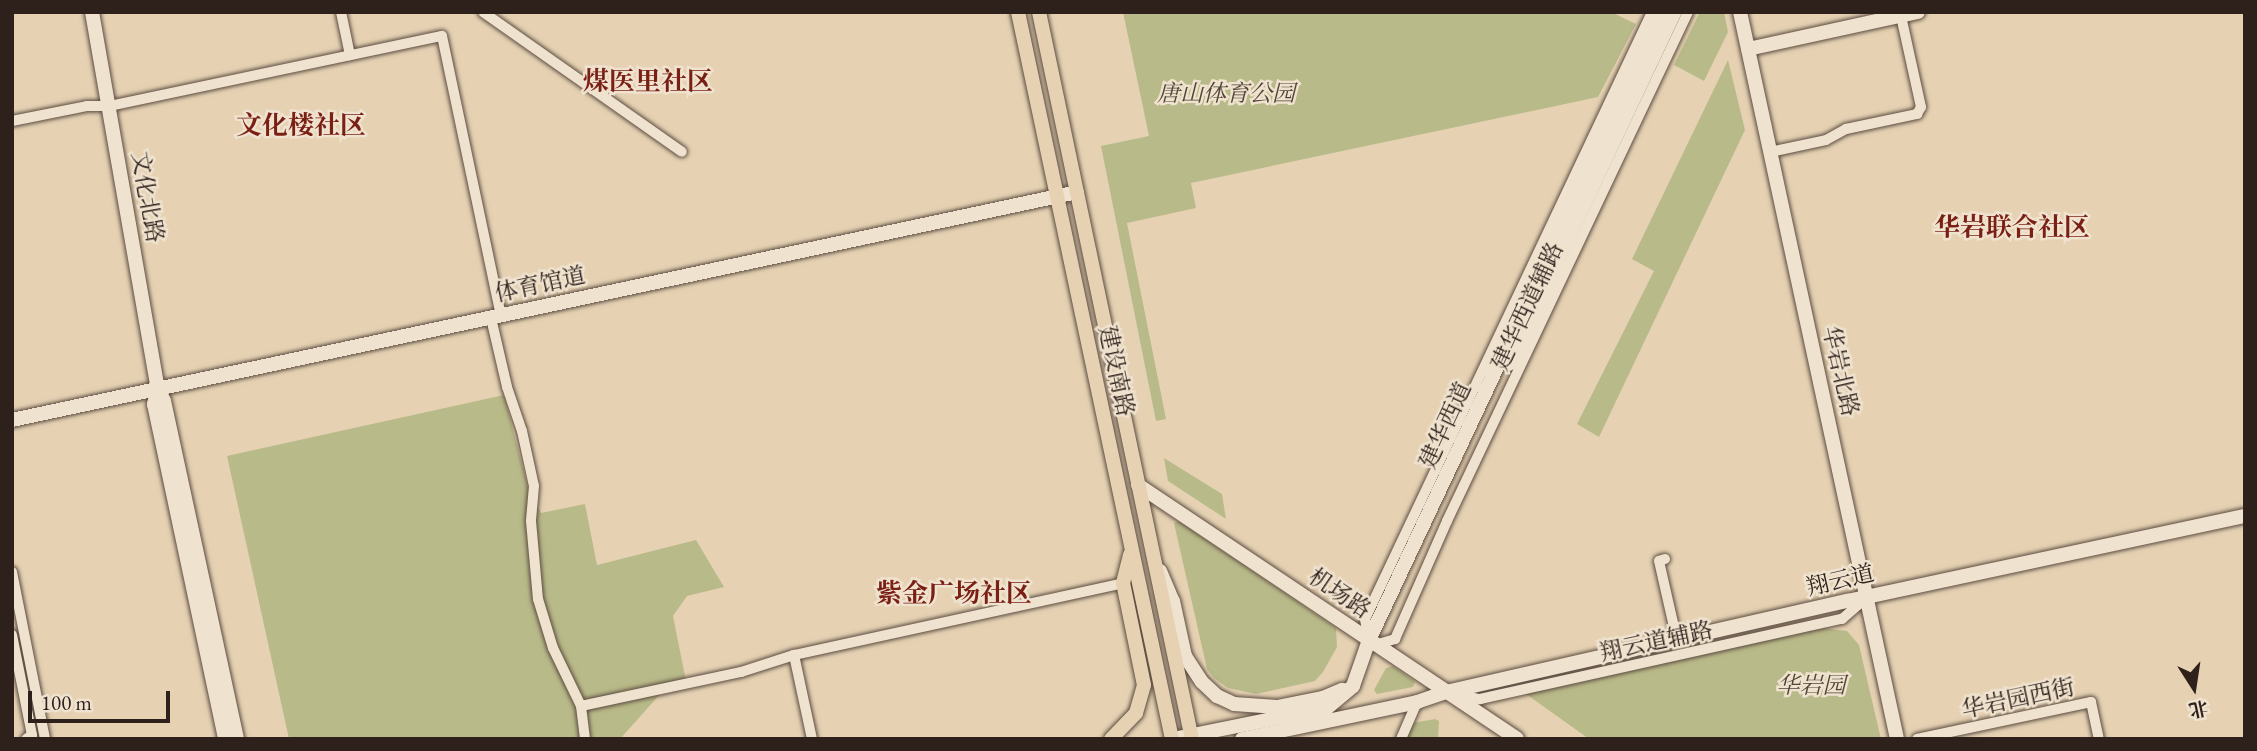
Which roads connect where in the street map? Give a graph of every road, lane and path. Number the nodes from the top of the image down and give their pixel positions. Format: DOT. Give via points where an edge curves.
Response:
graph roads {
  1 [pos="92,12"];
  2 [pos="341,12"];
  3 [pos="484,12"];
  4 [pos="1018,12"];
  5 [pos="1039,12"];
  6 [pos="1651,12"];
  7 [pos="1664,12"];
  8 [pos="1675,12"];
  9 [pos="1688,12"];
  10 [pos="1918,12"];
  11 [pos="1740,13"];
  12 [pos="1901,16"];
  13 [pos="1748,49"];
  14 [pos="350,55"];
  15 [pos="109,106"];
  16 [pos="12,121"];
  17 [pos="681,152"];
  18 [pos="1770,152"];
  19 [pos="1077,192"];
  20 [pos="1058,196"];
  21 [pos="496,317"];
  22 [pos="158,389"];
  23 [pos="12,420"];
  24 [pos="1138,485"];
  25 [pos="2245,516"];
  26 [pos="1131,551"];
  27 [pos="1152,551"];
  28 [pos="1665,559"];
  29 [pos="12,572"];
  30 [pos="1123,583"];
  31 [pos="1868,597"];
  32 [pos="12,635"];
  33 [pos="1677,639"];
  34 [pos="1373,642"];
  35 [pos="794,655"];
  36 [pos="1365,657"];
  37 [pos="1399,658"];
  38 [pos="1426,679"];
  39 [pos="1353,686"];
  40 [pos="1446,692"];
  41 [pos="1417,702"];
  42 [pos="580,706"];
  43 [pos="1269,735"];
  44 [pos="1191,737"];
  45 [pos="26,739"];
  46 [pos="46,739"];
  47 [pos="225,739"];
  48 [pos="237,739"];
  49 [pos="585,739"];
  50 [pos="812,739"];
  51 [pos="1111,739"];
  52 [pos="1172,739"];
  53 [pos="1242,739"];
  54 [pos="1401,739"];
  55 [pos="1517,739"];
  56 [pos="1897,739"];
  57 [pos="1917,739"];
  58 [pos="2099,739"];
  1 -- 15 [label="street, 文化北路"];
  2 -- 14 [label="street"];
  3 -- 17 [label="street"];
  4 -- 20 [label="main road, 建设南路"];
  5 -- 19 [label="main road, 建设南路"];
  6 -- 34 [label="street, 建华西道辅路" via="1365,619"];
  7 -- 34 [label="street, 建华西道"];
  8 -- 34 [label="street, 建华西道"];
  9 -- 34 [label="street, 建华西道辅路" via="1395,639"];
  10 -- 12 [label="street"];
  11 -- 13 [label="street, 华岩北路"];
  12 -- 13 [label="street"];
  12 -- 18 [label="street" via="1921,107 1917,114"];
  13 -- 18 [label="street, 华岩北路"];
  14 -- 15 [label="street"];
  14 -- 21 [label="street" via="442,36"];
  15 -- 16 [label="street"];
  15 -- 22 [label="street, 文化北路"];
  18 -- 31 [label="street, 华岩北路"];
  19 -- 20 [label="street, 体育馆道"];
  19 -- 24 [label="main road, 建设南路"];
  20 -- 21 [label="street, 体育馆道"];
  20 -- 26 [label="main road, 建设南路"];
  21 -- 22 [label="street, 体育馆道"];
  21 -- 42 [label="street" via="507,387 534,486 538,598 553,648"];
  22 -- 23 [label="street, 体育馆道"];
  22 -- 47 [label="street, 文化北路" via="154,404"];
  22 -- 48 [label="street, 文化北路"];
  24 -- 27 [label="main road, 建设南路"];
  24 -- 34 [label="street, 机场路"];
  25 -- 31 [label="street, 翔云道"];
  26 -- 30 [label="main road"];
  26 -- 52 [label="main road, 建设南路"];
  27 -- 39 [label="street" via="1173,601 1185,656 1217,696 1234,704 1277,707 1323,698"];
  27 -- 44 [label="main road, 建设南路"];
  28 -- 33 [label="street" via="1659,561"];
  29 -- 46 [label="street"];
  30 -- 35 [label="street"];
  30 -- 51 [label="main road" via="1144,685 1136,713"];
  31 -- 33 [label="street, 翔云道"];
  31 -- 40 [label="street, 翔云道辅路" via="1842,620 1480,699"];
  31 -- 56 [label="street, 华岩北路"];
  32 -- 45 [label="street" via="32,734"];
  33 -- 40 [label="street, 翔云道"];
  34 -- 36 [label="street, 建华西道"];
  34 -- 37 [label="street, 机场路"];
  35 -- 42 [label="street" via="741,672"];
  35 -- 50 [label="street"];
  36 -- 37 [label="street" via="1383,653"];
  36 -- 39 [label="street, 建华西道"];
  37 -- 38 [label="street, 机场路"];
  38 -- 40 [label="street, 机场路"];
  38 -- 41 [label="street"];
  39 -- 44 [label="street, 建华西道" via="1327,708"];
  40 -- 41 [label="street, 翔云道"];
  40 -- 55 [label="street, 机场路"];
  41 -- 43 [label="street"];
  41 -- 54 [label="street"];
  42 -- 49 [label="street"];
  43 -- 53 [label="street"];
  44 -- 52 [label="street, 建华西道"];
  57 -- 58 [label="street, 华岩园西街" via="2091,702"];
}
